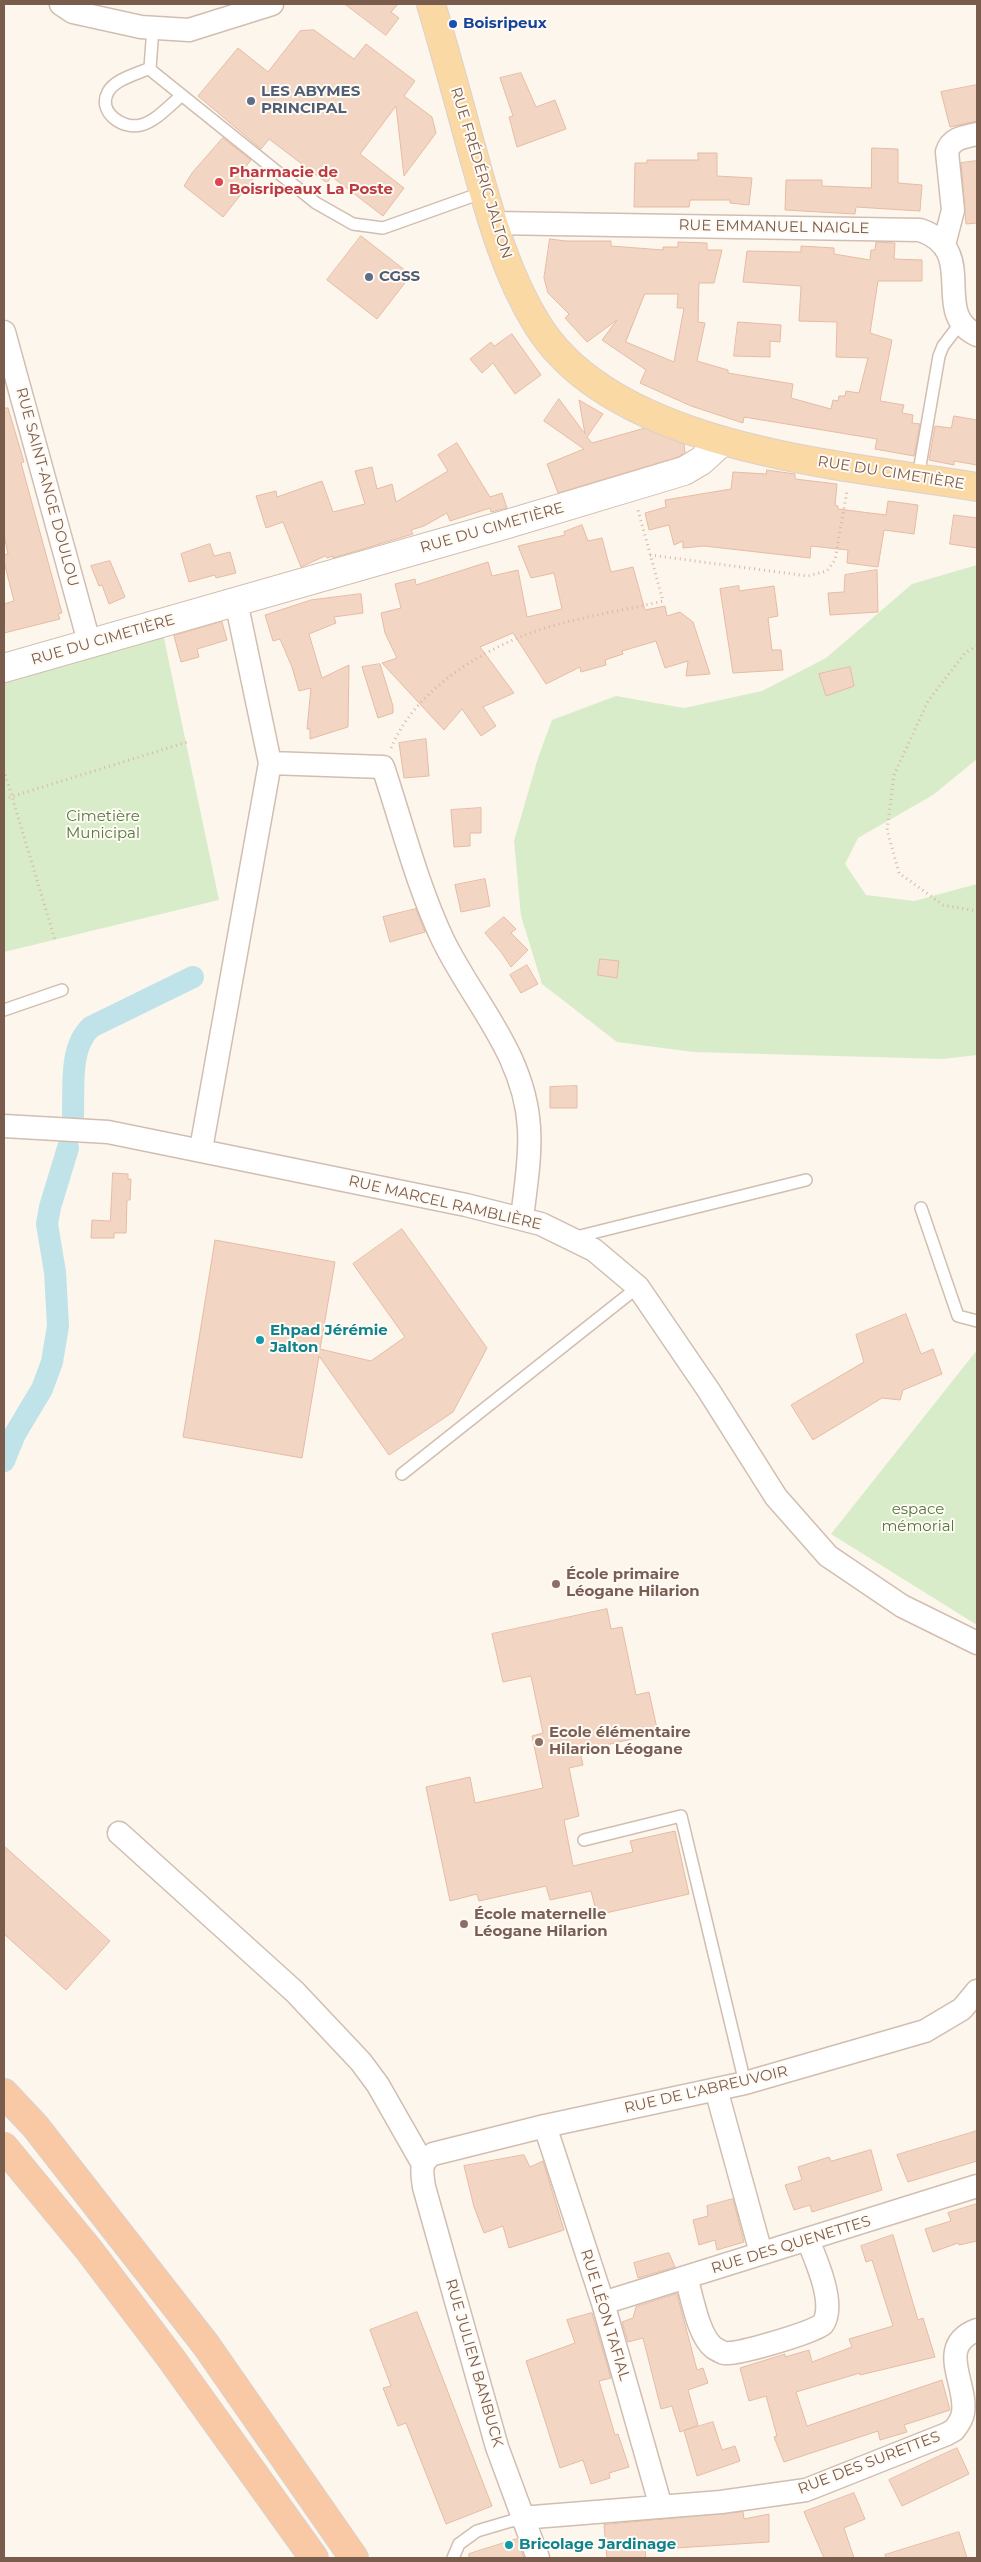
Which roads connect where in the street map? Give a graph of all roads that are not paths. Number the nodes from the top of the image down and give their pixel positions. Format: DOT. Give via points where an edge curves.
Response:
graph roads {
  1 [pos="61,4"];
  2 [pos="272,4"];
  3 [pos="431,4"];
  4 [pos="153,28"];
  5 [pos="150,68"];
  6 [pos="181,96"];
  7 [pos="977,134"];
  8 [pos="484,192"];
  9 [pos="494,223"];
  10 [pos="944,241"];
  11 [pos="969,328"];
  12 [pos="4,332"];
  13 [pos="723,441"];
  14 [pos="918,477"];
  15 [pos="977,487"];
  16 [pos="236,601"];
  17 [pos="89,642"];
  18 [pos="4,668"];
  19 [pos="270,762"];
  20 [pos="62,990"];
  21 [pos="4,1010"];
  22 [pos="4,1126"];
  23 [pos="201,1150"];
  24 [pos="806,1180"];
  25 [pos="921,1208"];
  26 [pos="522,1219"];
  27 [pos="570,1238"];
  28 [pos="638,1287"];
  29 [pos="977,1321"];
  30 [pos="402,1474"];
  31 [pos="977,1643"];
  32 [pos="119,1833"];
  33 [pos="584,1840"];
  34 [pos="977,1994"];
  35 [pos="745,2083"];
  36 [pos="716,2089"];
  37 [pos="4,2093"];
  38 [pos="545,2126"];
  39 [pos="4,2148"];
  40 [pos="423,2164"];
  41 [pos="977,2186"];
  42 [pos="808,2240"];
  43 [pos="761,2253"];
  44 [pos="686,2277"];
  45 [pos="604,2303"];
  46 [pos="977,2330"];
  47 [pos="660,2507"];
  48 [pos="522,2518"];
  49 [pos="356,2551"];
  50 [pos="314,2558"];
  51 [pos="373,2558"];
  52 [pos="453,2558"];
  53 [pos="538,2558"];
  1 -- 4 [label="street" via="73,12"];
  2 -- 4 [label="street" via="189,30"];
  3 -- 8 [label="main road, RUE FRÉDÉRIC JALTON"];
  4 -- 5 [label="lane"];
  5 -- 6 [label="lane"];
  5 -- 6 [label="lane" via="116,83 108,93 105,102 114,120 140,126"];
  6 -- 8 [label="lane" via="316,203 353,224 383,228"];
  7 -- 10 [label="street" via="954,140 949,145 953,210"];
  8 -- 9 [label="main road, RUE FRÉDÉRIC JALTON"];
  9 -- 10 [label="street, RUE EMMANUEL NAIGLE" via="920,230"];
  9 -- 13 [label="main road, RUE FRÉDÉRIC JALTON" via="518,287 538,325 586,379 632,407"];
  10 -- 11 [label="street" via="954,255 956,304"];
  11 -- 14 [label="lane" via="943,346 939,356"];
  12 -- 17 [label="street, RUE SAINT-ANGE DOULOU"];
  13 -- 14 [label="main road, RUE DU CIMETIÈRE" via="796,458"];
  13 -- 16 [label="street, RUE DU CIMETIÈRE" via="684,471"];
  14 -- 15 [label="main road, RUE DU CIMETIÈRE"];
  16 -- 17 [label="street, RUE DU CIMETIÈRE"];
  16 -- 19 [label="street"];
  17 -- 18 [label="street, RUE DU CIMETIÈRE"];
  19 -- 23 [label="street"];
  19 -- 26 [label="street" via="383,767 443,940 491,1018 520,1080 529,1128"];
  20 -- 21 [label="lane"];
  22 -- 23 [label="street, RUE MARCEL RAMBLIÈRE" via="108,1132"];
  23 -- 26 [label="street, RUE MARCEL RAMBLIÈRE"];
  24 -- 27 [label="lane"];
  25 -- 29 [label="lane" via="958,1316"];
  26 -- 27 [label="street, RUE MARCEL RAMBLIÈRE"];
  27 -- 28 [label="street, RUE MARCEL RAMBLIÈRE" via="594,1250"];
  28 -- 30 [label="lane"];
  28 -- 31 [label="street, RUE MARCEL RAMBLIÈRE" via="776,1497 828,1556 902,1606"];
  32 -- 40 [label="street" via="295,1992 361,2062 378,2085"];
  33 -- 35 [label="lane" via="681,1816"];
  34 -- 35 [label="street, RUE DE L'ABREUVOIR" via="952,2017 925,2031"];
  35 -- 36 [label="street, RUE DE L'ABREUVOIR"];
  36 -- 38 [label="street, RUE DE L'ABREUVOIR"];
  36 -- 43 [label="street"];
  37 -- 49 [label="highway" via="34,2126 200,2337"];
  38 -- 40 [label="street, RUE DE L'ABREUVOIR" via="433,2154"];
  38 -- 45 [label="street, RUE LÉON TAFIAL"];
  39 -- 50 [label="highway" via="89,2250 164,2349"];
  40 -- 48 [label="street, RUE JULIEN BANBUCK" via="426,2196 497,2447"];
  41 -- 42 [label="street, RUE DES QUENETTES"];
  42 -- 43 [label="street, RUE DES QUENETTES"];
  42 -- 44 [label="street" via="820,2270 828,2307 821,2326 794,2336 742,2351 724,2353 712,2347 702,2332"];
  43 -- 44 [label="street, RUE DES QUENETTES"];
  44 -- 45 [label="street, RUE DES QUENETTES"];
  45 -- 47 [label="street, RUE LÉON TAFIAL"];
  46 -- 47 [label="street, RUE DES SURETTES" via="958,2344 955,2366 963,2412 954,2430 806,2490"];
  47 -- 48 [label="street, RUE DES SURETTES"];
  48 -- 52 [label="lane" via="478,2531 459,2544"];
  48 -- 53 [label="street, RUE JULIEN BANBUCK"];
  49 -- 51 [label="highway"];
}
